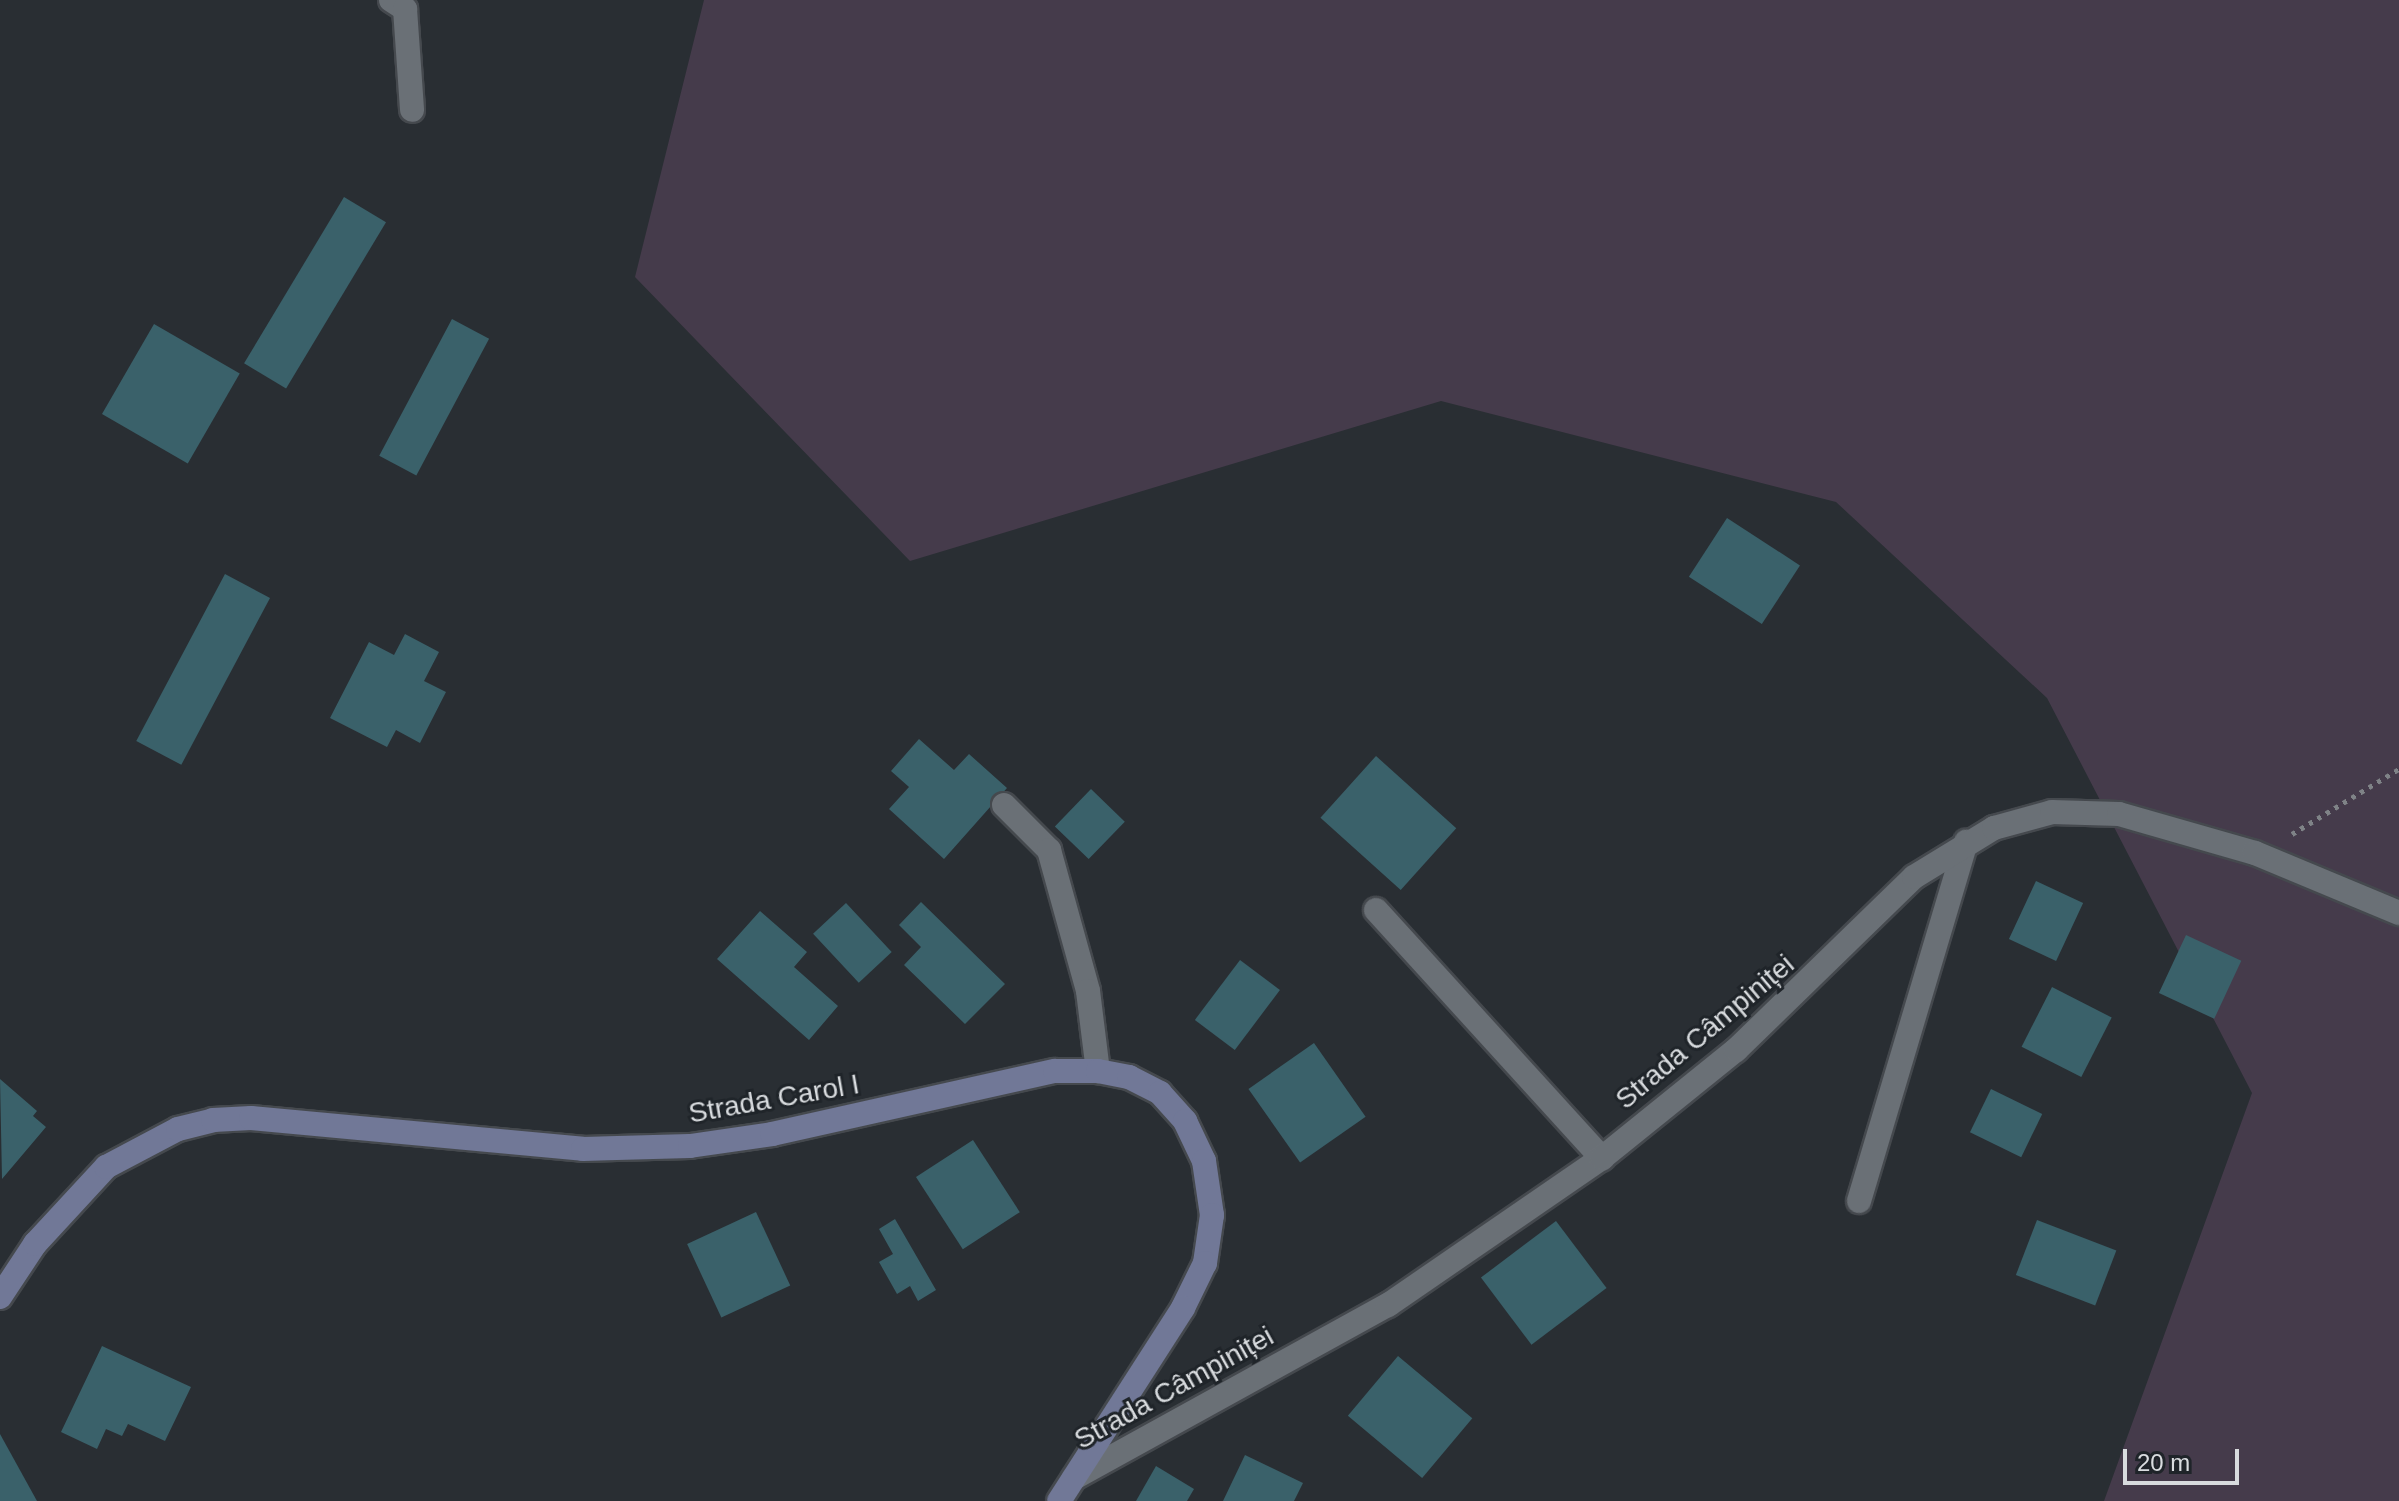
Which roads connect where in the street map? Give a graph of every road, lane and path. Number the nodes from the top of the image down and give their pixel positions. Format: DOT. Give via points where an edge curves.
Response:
graph roads {
  1 [pos="391,0"];
  2 [pos="412,110"];
  3 [pos="2399,769"];
  4 [pos="1004,805"];
  5 [pos="1966,842"];
  6 [pos="2255,853"];
  7 [pos="1376,910"];
  8 [pos="2399,913"];
  9 [pos="1098,1071"];
  10 [pos="1602,1158"];
  11 [pos="1859,1201"];
  12 [pos="0,1297"];
  13 [pos="1074,1478"];
  14 [pos="1059,1501"];
  1 -- 2 [label="street" via="405,9"];
  3 -- 6 [label="path"];
  4 -- 9 [label="street" via="1049,850 1088,991"];
  5 -- 6 [label="street, Strada Câmpiniței" via="2024,818 2083,811 2119,814"];
  5 -- 10 [label="street, Strada Câmpiniței" via="1914,877 1736,1050"];
  5 -- 11 [label="street"];
  6 -- 8 [label="street, Strada Câmpiniței"];
  7 -- 10 [label="street"];
  9 -- 12 [label="main road, Strada Carol I" via="1055,1071 772,1134 690,1146 583,1149 251,1118 213,1120 167,1133 106,1167 35,1244"];
  9 -- 13 [label="main road, Strada Carol I" via="1129,1077 1160,1093 1185,1121 1204,1161 1212,1215 1205,1263 1183,1308"];
  10 -- 13 [label="street, Strada Câmpiniței" via="1388,1305"];
  13 -- 14 [label="main road, Strada Carol I"];
}
